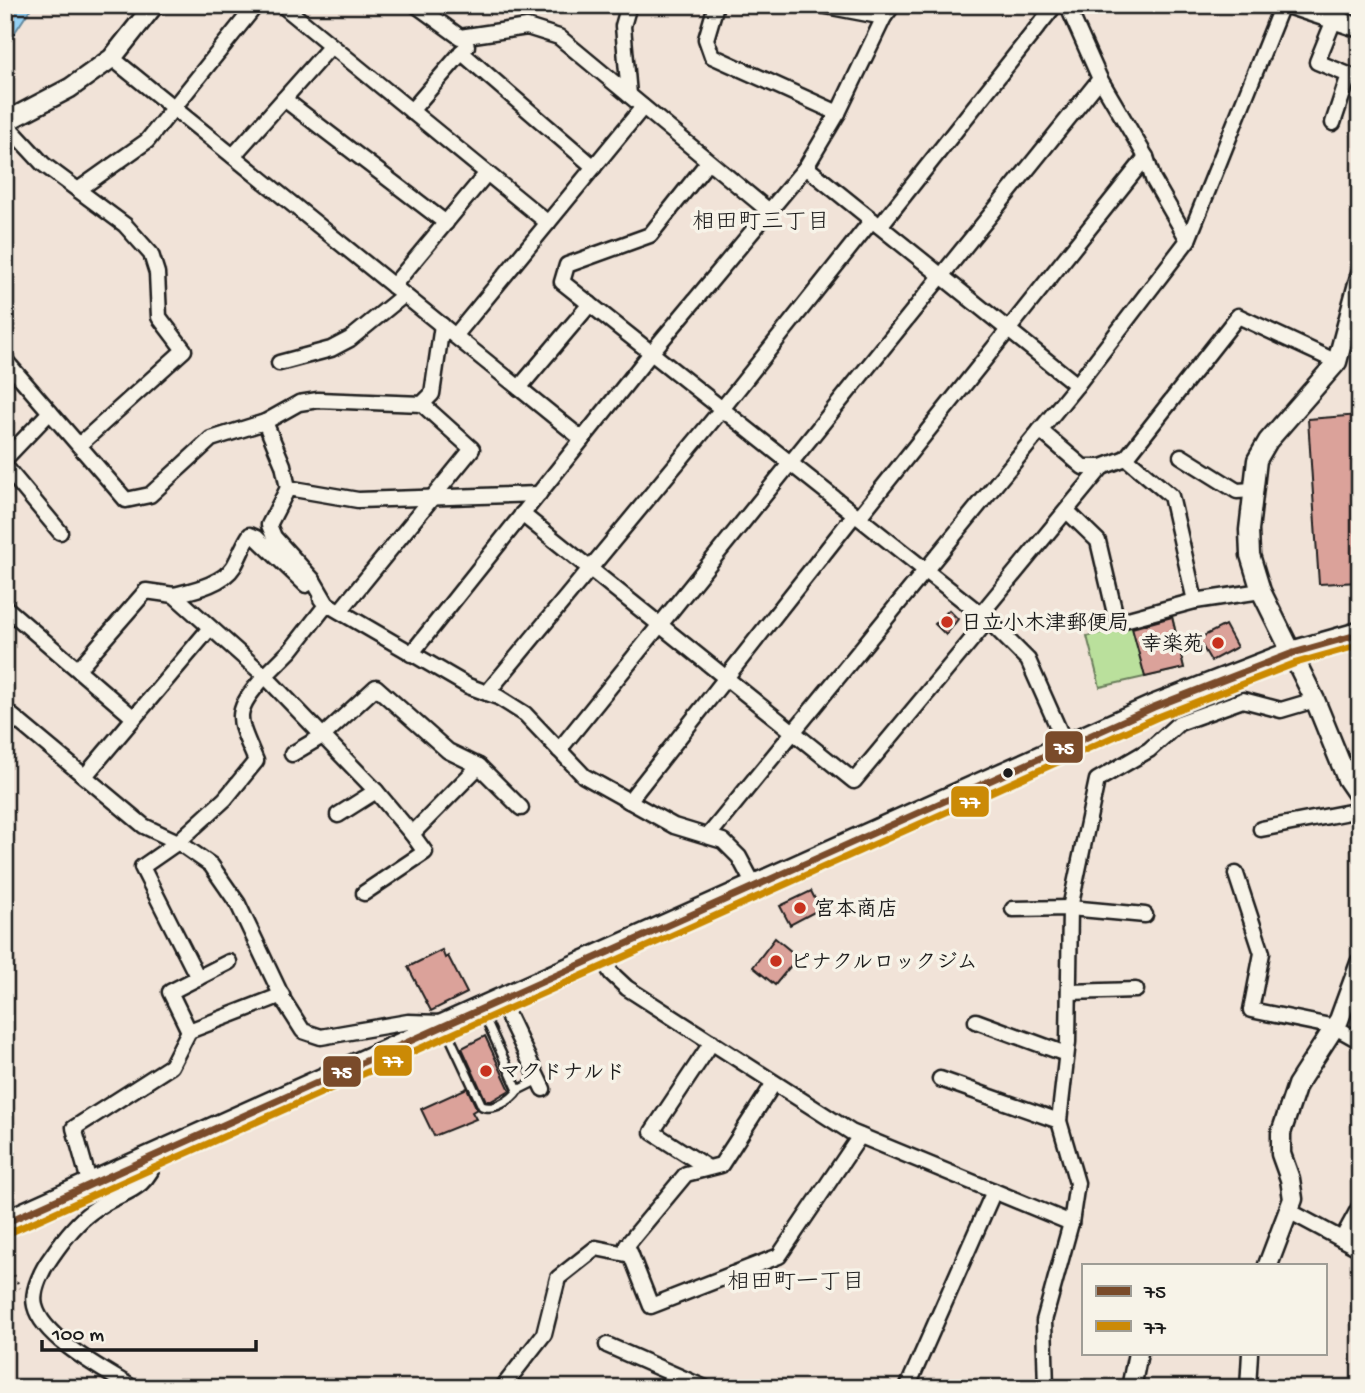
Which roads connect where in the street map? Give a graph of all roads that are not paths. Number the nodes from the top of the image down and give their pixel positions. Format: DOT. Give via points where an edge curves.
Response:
graph roads {
  1 [pos="154,5"];
  2 [pos="256,5"];
  3 [pos="282,5"];
  4 [pos="416,5"];
  5 [pos="629,5"];
  6 [pos="716,5"];
  7 [pos="821,5"];
  8 [pos="1055,5"];
  9 [pos="1068,5"];
  10 [pos="1282,5"];
  11 [pos="1290,5"];
  12 [pos="888,11"];
  13 [pos="1334,20"];
  14 [pos="1360,28"];
  15 [pos="477,34"];
  16 [pos="331,46"];
  17 [pos="461,52"];
  18 [pos="112,58"];
  19 [pos="1100,79"];
  20 [pos="629,95"];
  21 [pos="284,99"];
  22 [pos="172,106"];
  23 [pos="643,107"];
  24 [pos="411,111"];
  25 [pos="838,113"];
  26 [pos="5,122"];
  27 [pos="1334,123"];
  28 [pos="233,156"];
  29 [pos="1146,157"];
  30 [pos="708,162"];
  31 [pos="594,167"];
  32 [pos="806,167"];
  33 [pos="487,173"];
  34 [pos="78,190"];
  35 [pos="769,211"];
  36 [pos="446,223"];
  37 [pos="548,223"];
  38 [pos="876,223"];
  39 [pos="1188,240"];
  40 [pos="942,276"];
  41 [pos="1360,276"];
  42 [pos="399,290"];
  43 [pos="590,304"];
  44 [pos="442,325"];
  45 [pos="1009,330"];
  46 [pos="455,336"];
  47 [pos="651,353"];
  48 [pos="5,360"];
  49 [pos="1338,362"];
  50 [pos="279,363"];
  51 [pos="1077,385"];
  52 [pos="519,388"];
  53 [pos="422,404"];
  54 [pos="722,409"];
  55 [pos="50,412"];
  56 [pos="265,422"];
  57 [pos="1040,430"];
  58 [pos="582,439"];
  59 [pos="79,445"];
  60 [pos="1181,456"];
  61 [pos="1126,458"];
  62 [pos="5,459"];
  63 [pos="790,463"];
  64 [pos="5,466"];
  65 [pos="1102,467"];
  66 [pos="288,488"];
  67 [pos="1253,490"];
  68 [pos="539,494"];
  69 [pos="433,496"];
  70 [pos="1067,511"];
  71 [pos="522,514"];
  72 [pos="857,516"];
  73 [pos="60,532"];
  74 [pos="590,568"];
  75 [pos="926,570"];
  76 [pos="1261,591"];
  77 [pos="174,595"];
  78 [pos="1195,601"];
  79 [pos="5,607"];
  80 [pos="334,608"];
  81 [pos="985,617"];
  82 [pos="660,625"];
  83 [pos="211,628"];
  84 [pos="1360,634"];
  85 [pos="1293,653"];
  86 [pos="411,654"];
  87 [pos="78,669"];
  88 [pos="265,676"];
  89 [pos="726,678"];
  90 [pos="487,693"];
  91 [pos="1315,700"];
  92 [pos="5,710"];
  93 [pos="134,718"];
  94 [pos="793,732"];
  95 [pos="324,736"];
  96 [pos="1067,748"];
  97 [pos="559,750"];
  98 [pos="292,754"];
  99 [pos="479,766"];
  100 [pos="85,776"];
  101 [pos="376,792"];
  102 [pos="1360,797"];
  103 [pos="629,801"];
  104 [pos="521,808"];
  105 [pos="1360,810"];
  106 [pos="338,815"];
  107 [pos="1261,829"];
  108 [pos="412,834"];
  109 [pos="709,835"];
  110 [pos="178,842"];
  111 [pos="1236,874"];
  112 [pos="755,887"];
  113 [pos="365,893"];
  114 [pos="1070,908"];
  115 [pos="1013,909"];
  116 [pos="1145,915"];
  117 [pos="601,956"];
  118 [pos="229,962"];
  119 [pos="1360,964"];
  120 [pos="198,978"];
  121 [pos="1136,990"];
  122 [pos="1069,992"];
  123 [pos="282,995"];
  124 [pos="491,1005"];
  125 [pos="976,1021"];
  126 [pos="447,1025"];
  127 [pos="1335,1027"];
  128 [pos="189,1031"];
  129 [pos="1360,1041"];
  130 [pos="712,1042"];
  131 [pos="1066,1054"];
  132 [pos="940,1079"];
  133 [pos="775,1083"];
  134 [pos="541,1084"];
  135 [pos="517,1090"];
  136 [pos="1059,1121"];
  137 [pos="860,1136"];
  138 [pos="158,1155"];
  139 [pos="708,1168"];
  140 [pos="90,1185"];
  141 [pos="994,1191"];
  142 [pos="1360,1206"];
  143 [pos="1289,1211"];
  144 [pos="5,1223"];
  145 [pos="1071,1223"];
  146 [pos="1342,1239"];
  147 [pos="1360,1249"];
  148 [pos="631,1255"];
  149 [pos="1268,1264"];
  150 [pos="607,1345"];
  151 [pos="1138,1354"];
  152 [pos="1250,1354"];
  153 [pos="112,1383"];
  154 [pos="133,1388"];
  155 [pos="502,1388"];
  156 [pos="705,1388"];
  157 [pos="907,1388"];
  158 [pos="1046,1388"];
  159 [pos="1131,1388"];
  160 [pos="1248,1388"];
  1 -- 18 [label="street"];
  2 -- 22 [label="street"];
  3 -- 16 [label="street"];
  4 -- 15 [label="street" via="460,37"];
  5 -- 20 [label="street" via="623,26"];
  6 -- 25 [label="street" via="706,39 712,56"];
  7 -- 12 [label="street"];
  8 -- 38 [label="street"];
  9 -- 19 [label="street"];
  10 -- 39 [label="street"];
  11 -- 13 [label="street"];
  12 -- 25 [label="street"];
  13 -- 14 [label="street"];
  13 -- 27 [label="street" via="1317,62 1349,75"];
  15 -- 17 [label="street"];
  15 -- 20 [label="street" via="527,27 559,37"];
  16 -- 21 [label="street"];
  16 -- 24 [label="street"];
  17 -- 24 [label="street"];
  17 -- 31 [label="street"];
  18 -- 22 [label="street"];
  18 -- 26 [label="street" via="70,88"];
  19 -- 29 [label="street"];
  19 -- 40 [label="street"];
  20 -- 23 [label="street"];
  21 -- 28 [label="street"];
  21 -- 36 [label="street"];
  22 -- 28 [label="street"];
  22 -- 34 [label="street" via="147,141"];
  23 -- 30 [label="street"];
  23 -- 31 [label="street"];
  24 -- 33 [label="street"];
  25 -- 32 [label="street"];
  26 -- 34 [label="street" via="43,164"];
  28 -- 42 [label="street"];
  29 -- 39 [label="street"];
  29 -- 45 [label="street"];
  30 -- 35 [label="street"];
  30 -- 43 [label="street" via="650,235 567,265 562,282"];
  31 -- 37 [label="street"];
  32 -- 35 [label="street"];
  32 -- 38 [label="street"];
  33 -- 36 [label="street"];
  33 -- 37 [label="street"];
  34 -- 59 [label="street" via="125,225 151,254 157,273 159,317 184,350"];
  35 -- 47 [label="street"];
  36 -- 42 [label="street"];
  37 -- 46 [label="street"];
  38 -- 40 [label="street"];
  38 -- 54 [label="street"];
  39 -- 51 [label="street"];
  40 -- 45 [label="street"];
  40 -- 63 [label="street"];
  41 -- 49 [label="street"];
  42 -- 44 [label="street"];
  42 -- 50 [label="street" via="350,339"];
  43 -- 47 [label="street"];
  43 -- 52 [label="street"];
  44 -- 46 [label="street"];
  44 -- 53 [label="street" via="432,394"];
  45 -- 51 [label="street"];
  45 -- 72 [label="street"];
  46 -- 52 [label="street"];
  47 -- 54 [label="street"];
  47 -- 58 [label="street"];
  48 -- 55 [label="street"];
  49 -- 61 [label="street" via="1238,316"];
  49 -- 67 [label="street" via="1268,441 1257,460"];
  51 -- 57 [label="street"];
  52 -- 58 [label="street"];
  53 -- 56 [label="street" via="318,400 299,403"];
  53 -- 69 [label="street" via="472,449"];
  54 -- 63 [label="street"];
  54 -- 74 [label="street"];
  55 -- 59 [label="street"];
  55 -- 62 [label="street"];
  56 -- 59 [label="street" via="211,439 150,495 126,500"];
  56 -- 66 [label="street"];
  57 -- 65 [label="street" via="1083,467"];
  57 -- 75 [label="street"];
  58 -- 68 [label="street"];
  60 -- 67 [label="street" via="1237,491"];
  61 -- 65 [label="street"];
  61 -- 78 [label="street" via="1171,496"];
  63 -- 72 [label="street"];
  63 -- 82 [label="street"];
  64 -- 73 [label="street"];
  65 -- 70 [label="street"];
  66 -- 69 [label="street" via="358,500"];
  66 -- 80 [label="street" via="269,525"];
  67 -- 76 [label="street" via="1250,555"];
  68 -- 69 [label="street"];
  68 -- 71 [label="street"];
  69 -- 80 [label="street"];
  70 -- 78 [label="street" via="1098,541 1117,622"];
  70 -- 81 [label="street"];
  71 -- 74 [label="street"];
  71 -- 86 [label="street"];
  72 -- 75 [label="street"];
  72 -- 89 [label="street"];
  74 -- 82 [label="street"];
  74 -- 90 [label="street"];
  75 -- 81 [label="street"];
  75 -- 94 [label="street"];
  76 -- 78 [label="street"];
  76 -- 85 [label="street"];
  77 -- 80 [label="street" via="219,579 234,566 250,536"];
  77 -- 83 [label="street"];
  77 -- 87 [label="street" via="146,591"];
  79 -- 87 [label="street"];
  80 -- 86 [label="street"];
  80 -- 88 [label="street"];
  81 -- 94 [label="street" via="854,781"];
  81 -- 96 [label="street" via="1028,660"];
  82 -- 89 [label="street"];
  82 -- 97 [label="street"];
  83 -- 88 [label="street"];
  83 -- 93 [label="street"];
  84 -- 85 [label="highway"];
  85 -- 91 [label="street"];
  85 -- 96 [label="highway" via="1154,707"];
  86 -- 90 [label="street"];
  87 -- 93 [label="street"];
  88 -- 95 [label="street"];
  88 -- 110 [label="street" via="241,707 241,725 256,761 225,799"];
  89 -- 94 [label="street"];
  89 -- 103 [label="street"];
  90 -- 97 [label="street" via="525,714"];
  91 -- 102 [label="street" via="1346,779"];
  91 -- 114 [label="street" via="1281,710 1243,700 1179,723 1149,750 1097,780"];
  92 -- 100 [label="street"];
  93 -- 100 [label="street"];
  94 -- 109 [label="street"];
  95 -- 98 [label="street"];
  95 -- 99 [label="street" via="376,687 448,751"];
  95 -- 101 [label="street"];
  96 -- 112 [label="highway"];
  97 -- 103 [label="street" via="583,776"];
  99 -- 104 [label="street"];
  99 -- 108 [label="street"];
  100 -- 110 [label="street" via="145,826"];
  101 -- 106 [label="street"];
  101 -- 108 [label="street"];
  103 -- 109 [label="street" via="674,825"];
  105 -- 107 [label="street"];
  108 -- 113 [label="street" via="425,852"];
  109 -- 112 [label="street" via="730,846"];
  110 -- 120 [label="street" via="142,867"];
  110 -- 123 [label="street" via="211,865 238,904"];
  111 -- 127 [label="street" via="1262,953 1251,1010"];
  112 -- 117 [label="highway"];
  114 -- 115 [label="street"];
  114 -- 116 [label="street"];
  114 -- 122 [label="street"];
  117 -- 124 [label="highway"];
  117 -- 130 [label="street" via="627,988"];
  118 -- 120 [label="street"];
  119 -- 127 [label="street"];
  120 -- 128 [label="street" via="170,992"];
  121 -- 122 [label="street"];
  122 -- 131 [label="street"];
  123 -- 126 [label="street" via="303,1031 321,1037 408,1022"];
  123 -- 128 [label="street"];
  124 -- 126 [label="highway"];
  124 -- 134 [label="street"];
  124 -- 135 [label="lane"];
  125 -- 131 [label="street"];
  126 -- 135 [label="lane" via="482,1106 493,1108"];
  126 -- 138 [label="highway"];
  127 -- 129 [label="street"];
  127 -- 143 [label="street" via="1297,1085 1281,1133 1281,1154 1293,1199"];
  128 -- 140 [label="street" via="171,1066 74,1128"];
  130 -- 133 [label="street"];
  130 -- 139 [label="street" via="652,1132"];
  131 -- 136 [label="street"];
  132 -- 136 [label="street"];
  133 -- 137 [label="street"];
  133 -- 139 [label="street" via="721,1165"];
  134 -- 135 [label="lane"];
  136 -- 145 [label="street" via="1077,1183"];
  137 -- 141 [label="street"];
  137 -- 148 [label="street" via="779,1256 651,1306"];
  138 -- 140 [label="highway"];
  138 -- 153 [label="street" via="144,1183 92,1211 56,1249 35,1293 35,1307 53,1333"];
  139 -- 148 [label="street" via="686,1174 627,1245"];
  140 -- 144 [label="highway"];
  141 -- 145 [label="street"];
  141 -- 157 [label="street"];
  142 -- 146 [label="street"];
  143 -- 146 [label="street"];
  143 -- 149 [label="street"];
  145 -- 158 [label="street" via="1044,1321"];
  146 -- 147 [label="street"];
  148 -- 155 [label="street" via="596,1248 558,1278 544,1334"];
  150 -- 156 [label="street"];
  151 -- 159 [label="street"];
  152 -- 160 [label="street"];
  153 -- 154 [label="street"];
}
